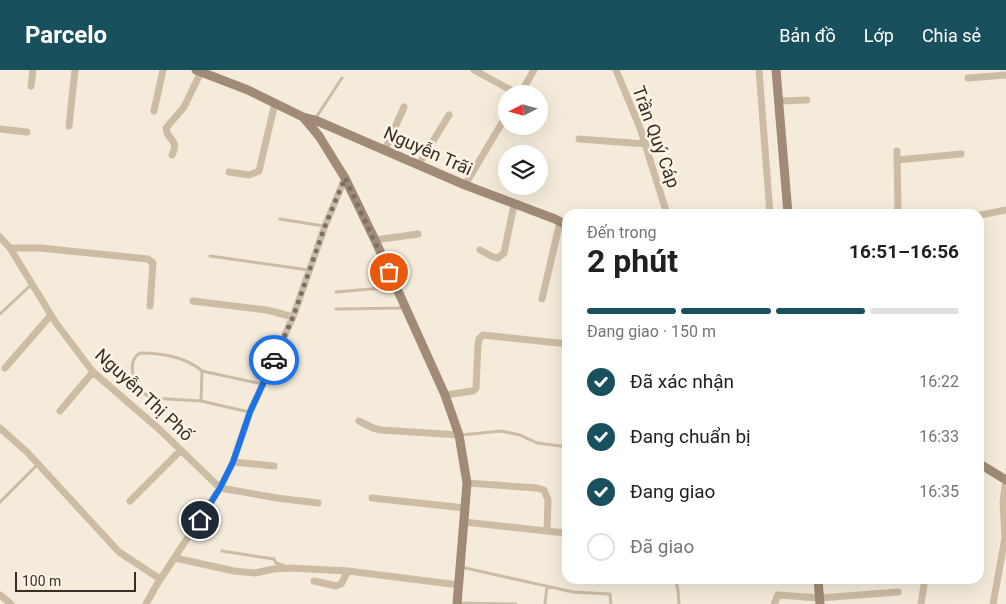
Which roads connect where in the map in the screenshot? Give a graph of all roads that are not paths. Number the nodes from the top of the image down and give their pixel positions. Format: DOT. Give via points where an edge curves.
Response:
graph roads {
  1 [pos="32,70"];
  2 [pos="75,70"];
  3 [pos="163,70"];
  4 [pos="474,70"];
  5 [pos="534,70"];
  6 [pos="616,70"];
  7 [pos="759,70"];
  8 [pos="776,70"];
  9 [pos="198,71"];
  10 [pos="1006,75"];
  11 [pos="342,78"];
  12 [pos="968,78"];
  13 [pos="502,85"];
  14 [pos="525,85"];
  15 [pos="31,86"];
  16 [pos="807,100"];
  17 [pos="779,101"];
  18 [pos="275,103"];
  19 [pos="404,107"];
  20 [pos="154,111"];
  21 [pos="449,115"];
  22 [pos="303,117"];
  23 [pos="315,120"];
  24 [pos="69,126"];
  25 [pos="0,129"];
  26 [pos="498,129"];
  27 [pos="27,132"];
  28 [pos="578,139"];
  29 [pos="646,144"];
  30 [pos="385,150"];
  31 [pos="897,151"];
  32 [pos="961,154"];
  33 [pos="172,155"];
  34 [pos="897,160"];
  35 [pos="419,164"];
  36 [pos="229,172"];
  37 [pos="345,178"];
  38 [pos="465,185"];
  39 [pos="514,205"];
  40 [pos="666,209"];
  41 [pos="770,209"];
  42 [pos="788,209"];
  43 [pos="898,209"];
  44 [pos="1006,210"];
  45 [pos="984,214"];
  46 [pos="280,219"];
  47 [pos="562,223"];
  48 [pos="325,226"];
  49 [pos="562,231"];
  50 [pos="418,234"];
  51 [pos="0,237"];
  52 [pos="375,240"];
  53 [pos="10,248"];
  54 [pos="480,250"];
  55 [pos="210,256"];
  56 [pos="309,270"];
  57 [pos="33,284"];
  58 [pos="396,287"];
  59 [pos="336,292"];
  60 [pos="542,299"];
  61 [pos="193,301"];
  62 [pos="150,306"];
  63 [pos="405,308"];
  64 [pos="336,310"];
  65 [pos="0,314"];
  66 [pos="51,315"];
  67 [pos="293,317"];
  68 [pos="562,343"];
  69 [pos="254,354"];
  70 [pos="275,358"];
  71 [pos="5,368"];
  72 [pos="202,371"];
  73 [pos="93,372"];
  74 [pos="262,384"];
  75 [pos="445,395"];
  76 [pos="200,402"];
  77 [pos="60,411"];
  78 [pos="250,412"];
  79 [pos="359,421"];
  80 [pos="0,428"];
  81 [pos="459,435"];
  82 [pos="562,447"];
  83 [pos="181,450"];
  84 [pos="233,462"];
  85 [pos="38,464"];
  86 [pos="274,466"];
  87 [pos="984,466"];
  88 [pos="1006,479"];
  89 [pos="467,483"];
  90 [pos="220,488"];
  91 [pos="372,498"];
  92 [pos="130,501"];
  93 [pos="0,502"];
  94 [pos="318,503"];
  95 [pos="465,508"];
  96 [pos="464,522"];
  97 [pos="547,531"];
  98 [pos="562,533"];
  99 [pos="222,551"];
  100 [pos="175,558"];
  101 [pos="461,567"];
  102 [pos="290,568"];
  103 [pos="348,571"];
  104 [pos="160,580"];
  105 [pos="314,581"];
  106 [pos="676,584"];
  107 [pos="818,584"];
  108 [pos="924,584"];
  109 [pos="459,585"];
  110 [pos="547,586"];
  111 [pos="898,592"];
  112 [pos="0,595"];
  113 [pos="820,601"];
  114 [pos="7,603"];
  115 [pos="457,603"];
  116 [pos="146,604"];
  117 [pos="516,604"];
  118 [pos="545,604"];
  119 [pos="611,604"];
  120 [pos="679,604"];
  121 [pos="774,604"];
  122 [pos="921,604"];
  123 [pos="993,604"];
  1 -- 15 [label="street"];
  2 -- 24 [label="street"];
  3 -- 20 [label="street"];
  4 -- 13 [label="street"];
  5 -- 14 [label="street"];
  6 -- 29 [label="street, Trần Quý Cáp"];
  7 -- 41 [label="street"];
  8 -- 17 [label="main road"];
  9 -- 18 [label="main road"];
  9 -- 33 [label="street" via="184,107 166,128 175,143"];
  10 -- 12 [label="street"];
  11 -- 23 [label="lane"];
  16 -- 17 [label="street"];
  17 -- 42 [label="main road"];
  18 -- 22 [label="main road"];
  18 -- 36 [label="street" via="259,171 249,175"];
  19 -- 30 [label="street"];
  21 -- 35 [label="street"];
  22 -- 23 [label="main road, Nguyễn Trãi"];
  22 -- 37 [label="main road"];
  23 -- 30 [label="main road, Nguyễn Trãi"];
  25 -- 27 [label="street"];
  26 -- 38 [label="street"];
  28 -- 29 [label="street"];
  29 -- 40 [label="street, Trần Quý Cáp"];
  30 -- 35 [label="main road, Nguyễn Trãi"];
  31 -- 34 [label="street"];
  32 -- 34 [label="street"];
  34 -- 43 [label="street"];
  35 -- 38 [label="main road, Nguyễn Trãi"];
  37 -- 48 [label="street"];
  37 -- 52 [label="main road"];
  38 -- 39 [label="main road, Nguyễn Trãi"];
  39 -- 47 [label="main road, Nguyễn Trãi"];
  39 -- 54 [label="street" via="504,253 498,258"];
  44 -- 45 [label="street"];
  46 -- 48 [label="lane"];
  48 -- 56 [label="street"];
  49 -- 60 [label="street"];
  50 -- 52 [label="street"];
  51 -- 53 [label="street, Nguyễn Thị Phố"];
  52 -- 58 [label="main road"];
  53 -- 57 [label="street, Nguyễn Thị Phố"];
  53 -- 62 [label="street" via="148,259 153,263"];
  55 -- 56 [label="lane"];
  56 -- 67 [label="street"];
  57 -- 65 [label="lane"];
  57 -- 66 [label="street, Nguyễn Thị Phố"];
  58 -- 59 [label="lane"];
  58 -- 63 [label="main road"];
  61 -- 67 [label="street" via="267,310"];
  63 -- 64 [label="lane"];
  63 -- 75 [label="main road"];
  66 -- 71 [label="street"];
  66 -- 73 [label="street, Nguyễn Thị Phố"];
  67 -- 70 [label="street"];
  68 -- 75 [label="street" via="483,335 478,346 476,388"];
  69 -- 70 [label="lane"];
  70 -- 74 [label="street"];
  72 -- 74 [label="lane"];
  72 -- 76 [label="lane"];
  72 -- 76 [label="lane" via="178,358 146,353 136,357 132,371 147,396"];
  73 -- 77 [label="street"];
  73 -- 83 [label="street, Nguyễn Thị Phố"];
  74 -- 78 [label="street"];
  75 -- 81 [label="main road"];
  76 -- 78 [label="lane"];
  78 -- 84 [label="street"];
  79 -- 81 [label="street" via="381,430"];
  80 -- 85 [label="street"];
  81 -- 82 [label="lane" via="501,432 520,435 537,444"];
  81 -- 89 [label="main road"];
  83 -- 90 [label="street, Nguyễn Thị Phố"];
  83 -- 92 [label="street"];
  84 -- 86 [label="street"];
  84 -- 90 [label="street"];
  85 -- 93 [label="lane"];
  85 -- 104 [label="street" via="118,552"];
  87 -- 88 [label="main road"];
  88 -- 123 [label="street" via="1003,502 1005,538"];
  89 -- 95 [label="main road"];
  89 -- 97 [label="street" via="544,490 548,500"];
  90 -- 94 [label="street"];
  90 -- 100 [label="street"];
  91 -- 95 [label="street"];
  95 -- 96 [label="main road"];
  96 -- 97 [label="street"];
  96 -- 101 [label="main road"];
  97 -- 98 [label="street"];
  99 -- 102 [label="lane" via="274,559 276,563"];
  100 -- 102 [label="street" via="255,573"];
  100 -- 104 [label="street"];
  101 -- 109 [label="main road"];
  101 -- 110 [label="lane"];
  102 -- 103 [label="street"];
  103 -- 105 [label="street" via="341,584 336,586"];
  103 -- 109 [label="street"];
  104 -- 116 [label="street"];
  106 -- 120 [label="lane"];
  107 -- 113 [label="main road"];
  108 -- 122 [label="street"];
  109 -- 115 [label="main road"];
  110 -- 118 [label="lane"];
  110 -- 119 [label="lane" via="573,592 610,594"];
  111 -- 113 [label="street"];
  112 -- 114 [label="street"];
  113 -- 121 [label="street" via="778,595"];
  115 -- 117 [label="lane"];
}
